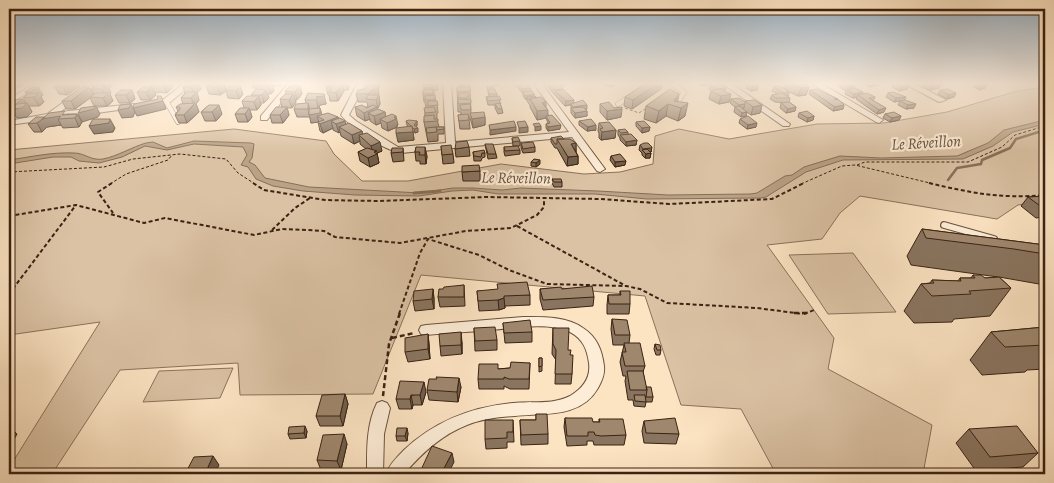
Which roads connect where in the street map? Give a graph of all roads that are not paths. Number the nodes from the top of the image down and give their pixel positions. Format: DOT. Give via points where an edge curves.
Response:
graph roads {
  1 [pos="63,107"];
  2 [pos="116,107"];
  3 [pos="172,107"];
  4 [pos="273,107"];
  5 [pos="349,107"];
  6 [pos="448,107"];
  7 [pos="555,107"];
  8 [pos="760,107"];
  9 [pos="855,107"];
  10 [pos="50,116"];
  11 [pos="264,118"];
  12 [pos="879,120"];
  13 [pos="178,122"];
  14 [pos="9,123"];
  15 [pos="786,124"];
  16 [pos="576,134"];
  17 [pos="451,146"];
  18 [pos="600,169"];
  19 [pos="944,225"];
  20 [pos="1000,241"];
  21 [pos="426,330"];
  22 [pos="382,408"];
  23 [pos="375,474"];
  24 [pos="394,474"];
  1 -- 10 [label="street"];
  2 -- 10 [label="street"];
  3 -- 13 [label="lane"];
  4 -- 11 [label="street"];
  5 -- 17 [label="street" via="345,115 353,124 394,149"];
  6 -- 17 [label="street"];
  7 -- 16 [label="street"];
  8 -- 15 [label="street"];
  9 -- 12 [label="street"];
  10 -- 14 [label="street"];
  16 -- 17 [label="street"];
  16 -- 18 [label="street"];
  19 -- 20 [label="lane"];
  21 -- 24 [label="street" via="534,321 559,323 583,335 592,344 597,353 597,374 585,393 563,406 480,413 446,426 413,451"];
  22 -- 23 [label="street" via="376,434"];
}
